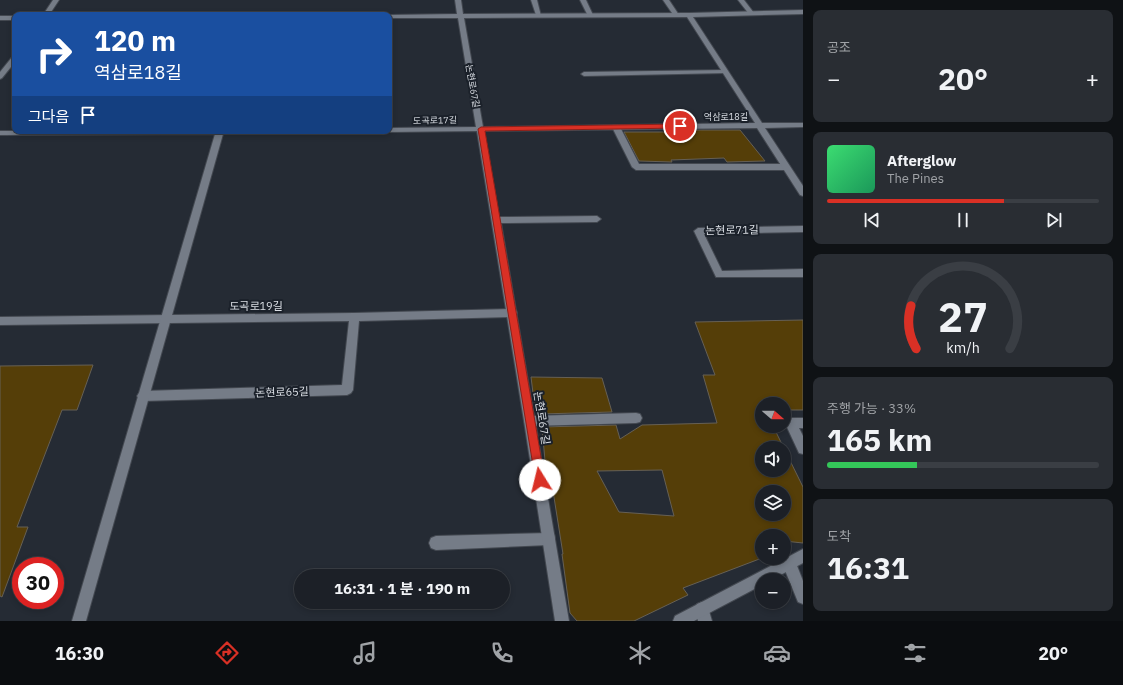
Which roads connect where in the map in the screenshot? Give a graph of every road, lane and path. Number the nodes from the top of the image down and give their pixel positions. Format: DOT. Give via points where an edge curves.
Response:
graph roads {
  1 [pos="56,0"];
  2 [pos="458,0"];
  3 [pos="534,0"];
  4 [pos="583,0"];
  5 [pos="666,0"];
  6 [pos="741,0"];
  7 [pos="48,12"];
  8 [pos="803,12"];
  9 [pos="751,13"];
  10 [pos="539,15"];
  11 [pos="590,15"];
  12 [pos="676,15"];
  13 [pos="689,15"];
  14 [pos="392,16"];
  15 [pos="461,16"];
  16 [pos="0,18"];
  17 [pos="12,18"];
  18 [pos="12,61"];
  19 [pos="725,72"];
  20 [pos="584,74"];
  21 [pos="0,77"];
  22 [pos="803,125"];
  23 [pos="759,126"];
  24 [pos="616,127"];
  25 [pos="481,129"];
  26 [pos="392,130"];
  27 [pos="0,133"];
  28 [pos="12,133"];
  29 [pos="219,134"];
  30 [pos="786,167"];
  31 [pos="803,193"];
  32 [pos="597,219"];
  33 [pos="496,220"];
  34 [pos="803,229"];
  35 [pos="803,273"];
  36 [pos="512,313"];
  37 [pos="354,317"];
  38 [pos="166,318"];
  39 [pos="0,321"];
  40 [pos="143,396"];
  41 [pos="636,418"];
  42 [pos="530,421"];
  43 [pos="803,423"];
  44 [pos="803,449"];
  45 [pos="549,539"];
  46 [pos="436,543"];
  47 [pos="803,556"];
  48 [pos="791,562"];
  49 [pos="786,565"];
  50 [pos="790,565"];
  51 [pos="803,597"];
  52 [pos="704,615"];
  53 [pos="79,621"];
  54 [pos="562,621"];
  55 [pos="680,621"];
  1 -- 7 [label="street"];
  2 -- 15 [label="street, 논현로67길"];
  3 -- 10 [label="street"];
  4 -- 11 [label="street"];
  5 -- 12 [label="street"];
  6 -- 9 [label="street"];
  8 -- 9 [label="street"];
  9 -- 13 [label="street"];
  10 -- 11 [label="street"];
  10 -- 15 [label="street"];
  11 -- 12 [label="street"];
  12 -- 13 [label="street"];
  13 -- 19 [label="street"];
  14 -- 15 [label="street"];
  15 -- 25 [label="street, 논현로67길"];
  16 -- 17 [label="street"];
  18 -- 21 [label="street"];
  19 -- 20 [label="street"];
  19 -- 23 [label="street"];
  22 -- 23 [label="street, 역삼로18길"];
  23 -- 24 [label="street, 역삼로18길"];
  23 -- 30 [label="street"];
  24 -- 25 [label="street, 역삼로18길"];
  24 -- 30 [label="street" via="636,167"];
  25 -- 26 [label="street, 도곡로17길"];
  25 -- 33 [label="street, 논현로67길"];
  27 -- 28 [label="street"];
  29 -- 38 [label="street"];
  30 -- 31 [label="street"];
  32 -- 33 [label="street"];
  33 -- 36 [label="street, 논현로67길"];
  34 -- 35 [label="street, 논현로71길" via="698,231 719,275"];
  36 -- 37 [label="street, 도곡로19길"];
  36 -- 42 [label="street, 논현로67길"];
  37 -- 38 [label="street, 도곡로19길"];
  37 -- 40 [label="street, 논현로65길" via="347,390"];
  38 -- 39 [label="street, 도곡로19길"];
  38 -- 40 [label="street"];
  40 -- 53 [label="street"];
  41 -- 42 [label="street"];
  42 -- 45 [label="street, 논현로67길"];
  43 -- 44 [label="street" via="791,423"];
  45 -- 46 [label="street"];
  45 -- 54 [label="street, 논현로67길"];
  47 -- 48 [label="street"];
  49 -- 52 [label="street"];
  50 -- 51 [label="street"];
  52 -- 55 [label="street"];
}
